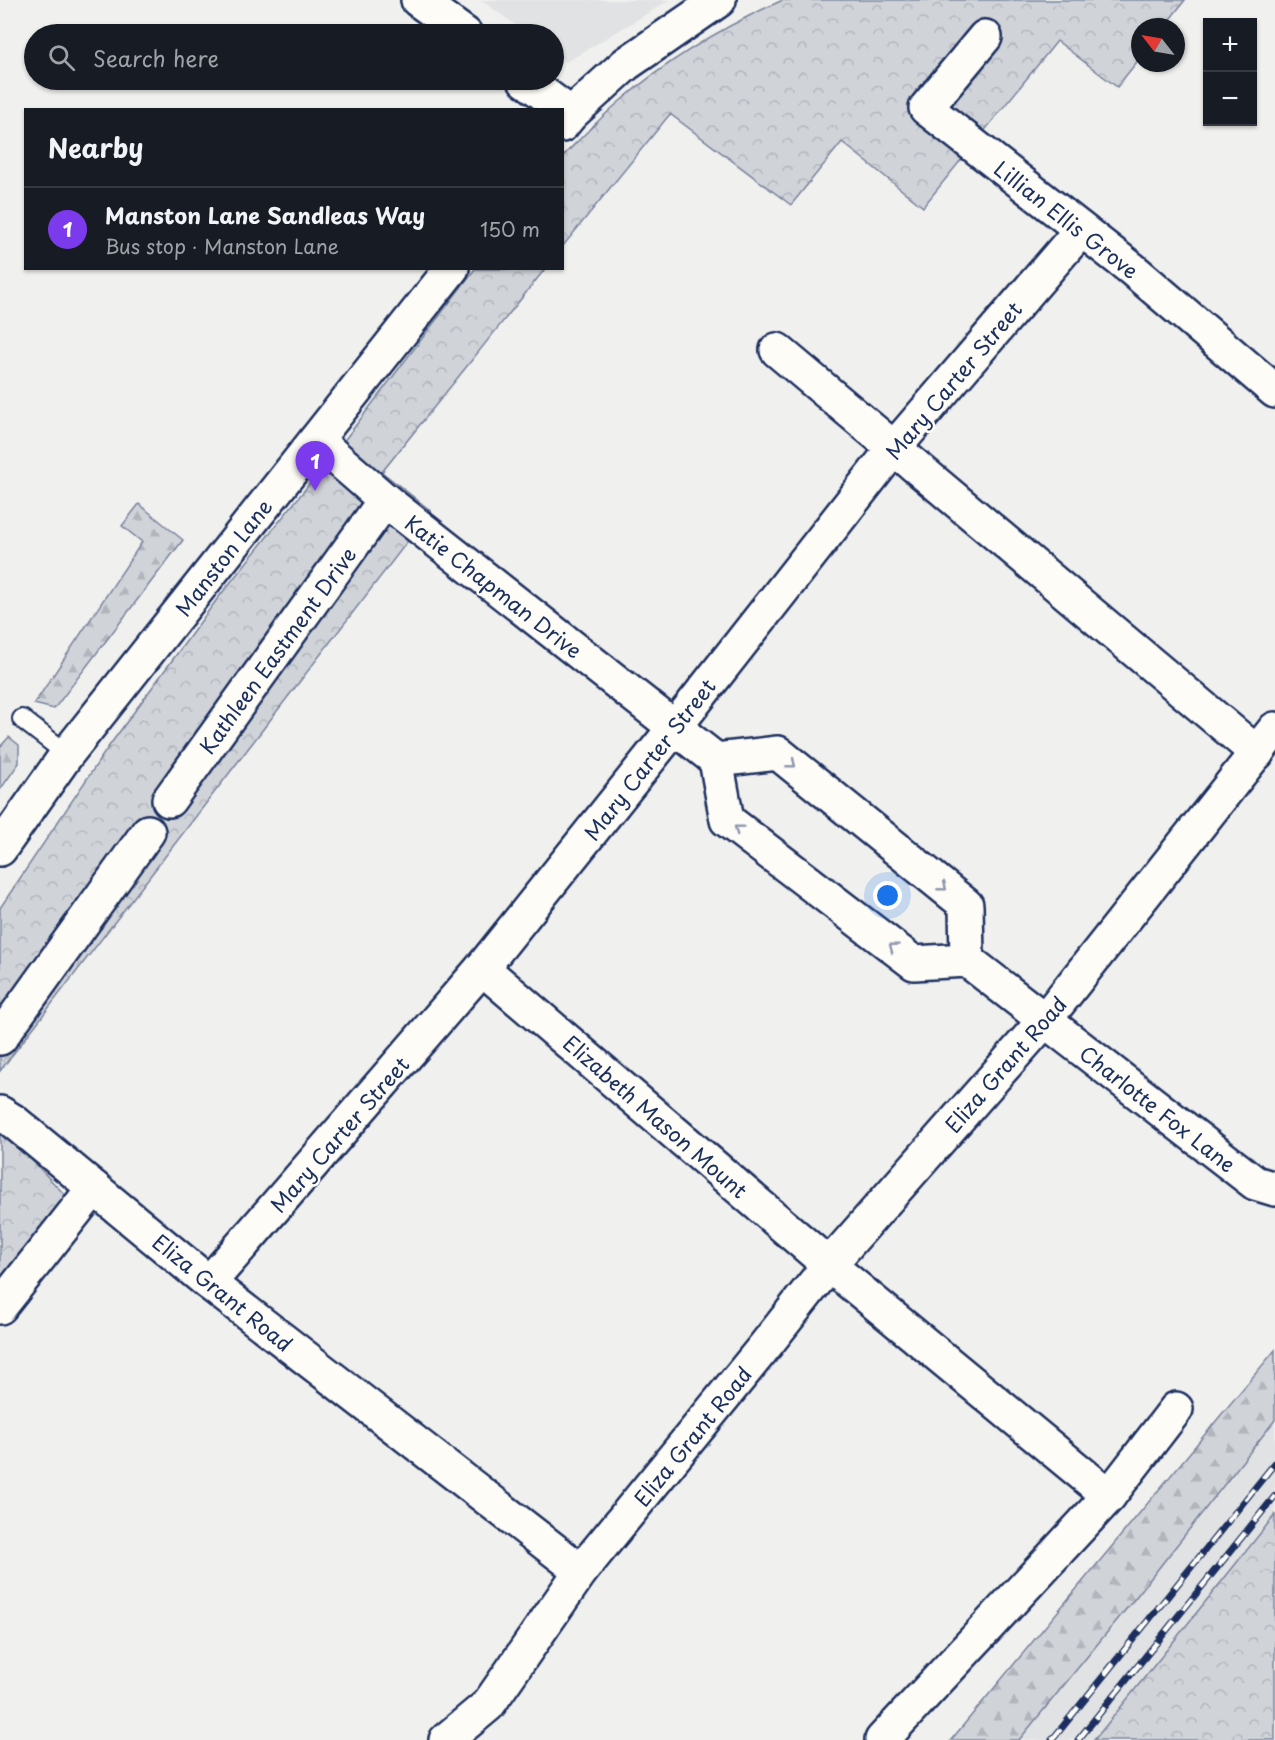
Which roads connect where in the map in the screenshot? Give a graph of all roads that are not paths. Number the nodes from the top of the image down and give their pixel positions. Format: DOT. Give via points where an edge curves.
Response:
graph roads {
  1 [pos="418,0"];
  2 [pos="719,0"];
  3 [pos="451,24"];
  4 [pos="985,37"];
  5 [pos="536,90"];
  6 [pos="555,108"];
  7 [pos="567,119"];
  8 [pos="1081,230"];
  9 [pos="450,270"];
  10 [pos="777,350"];
  11 [pos="1275,392"];
  12 [pos="316,440"];
  13 [pos="894,448"];
  14 [pos="385,500"];
  15 [pos="22,719"];
  16 [pos="675,727"];
  17 [pos="1266,741"];
  18 [pos="67,754"];
  19 [pos="716,760"];
  20 [pos="169,800"];
  21 [pos="148,832"];
  22 [pos="0,849"];
  23 [pos="967,960"];
  24 [pos="482,968"];
  25 [pos="1044,1021"];
  26 [pos="0,1038"];
  27 [pos="0,1113"];
  28 [pos="94,1188"];
  29 [pos="1275,1189"];
  30 [pos="829,1265"];
  31 [pos="210,1283"];
  32 [pos="0,1307"];
  33 [pos="1176,1408"];
  34 [pos="1109,1496"];
  35 [pos="581,1572"];
  36 [pos="446,1740"];
  37 [pos="882,1740"];
  1 -- 3 [label="street"];
  2 -- 7 [label="street" via="626,64"];
  4 -- 8 [label="street, Lillian Ellis Grove" via="926,108"];
  5 -- 6 [label="street"];
  8 -- 11 [label="street, Lillian Ellis Grove"];
  8 -- 13 [label="street, Mary Carter Street"];
  9 -- 12 [label="street, Manston Lane"];
  10 -- 13 [label="street"];
  12 -- 14 [label="street, Katie Chapman Drive"];
  12 -- 18 [label="street, Manston Lane"];
  13 -- 16 [label="street, Mary Carter Street"];
  13 -- 17 [label="street"];
  14 -- 16 [label="street, Katie Chapman Drive"];
  14 -- 20 [label="street, Kathleen Eastment Drive"];
  15 -- 18 [label="lane"];
  16 -- 19 [label="street, Katie Chapman Drive"];
  16 -- 24 [label="street, Mary Carter Street"];
  17 -- 25 [label="street, Eliza Grant Road"];
  18 -- 22 [label="street, Manston Lane"];
  23 -- 19 [label="street, one-way" via="914,963 727,820"];
  19 -- 23 [label="street, one-way" via="778,753 966,905"];
  21 -- 26 [label="street"];
  23 -- 25 [label="street, Charlotte Fox Lane"];
  24 -- 30 [label="street, Elizabeth Mason Mount"];
  24 -- 31 [label="street, Mary Carter Street"];
  25 -- 29 [label="street, Charlotte Fox Lane" via="1255,1183"];
  25 -- 30 [label="street, Eliza Grant Road"];
  27 -- 28 [label="street, Eliza Grant Road"];
  28 -- 31 [label="street, Eliza Grant Road"];
  28 -- 32 [label="street"];
  30 -- 34 [label="street, Elizabeth Mason Mount"];
  30 -- 35 [label="street, Eliza Grant Road"];
  31 -- 35 [label="street, Eliza Grant Road"];
  33 -- 34 [label="street"];
  34 -- 37 [label="street"];
  35 -- 36 [label="street" via="488,1704"];
}
